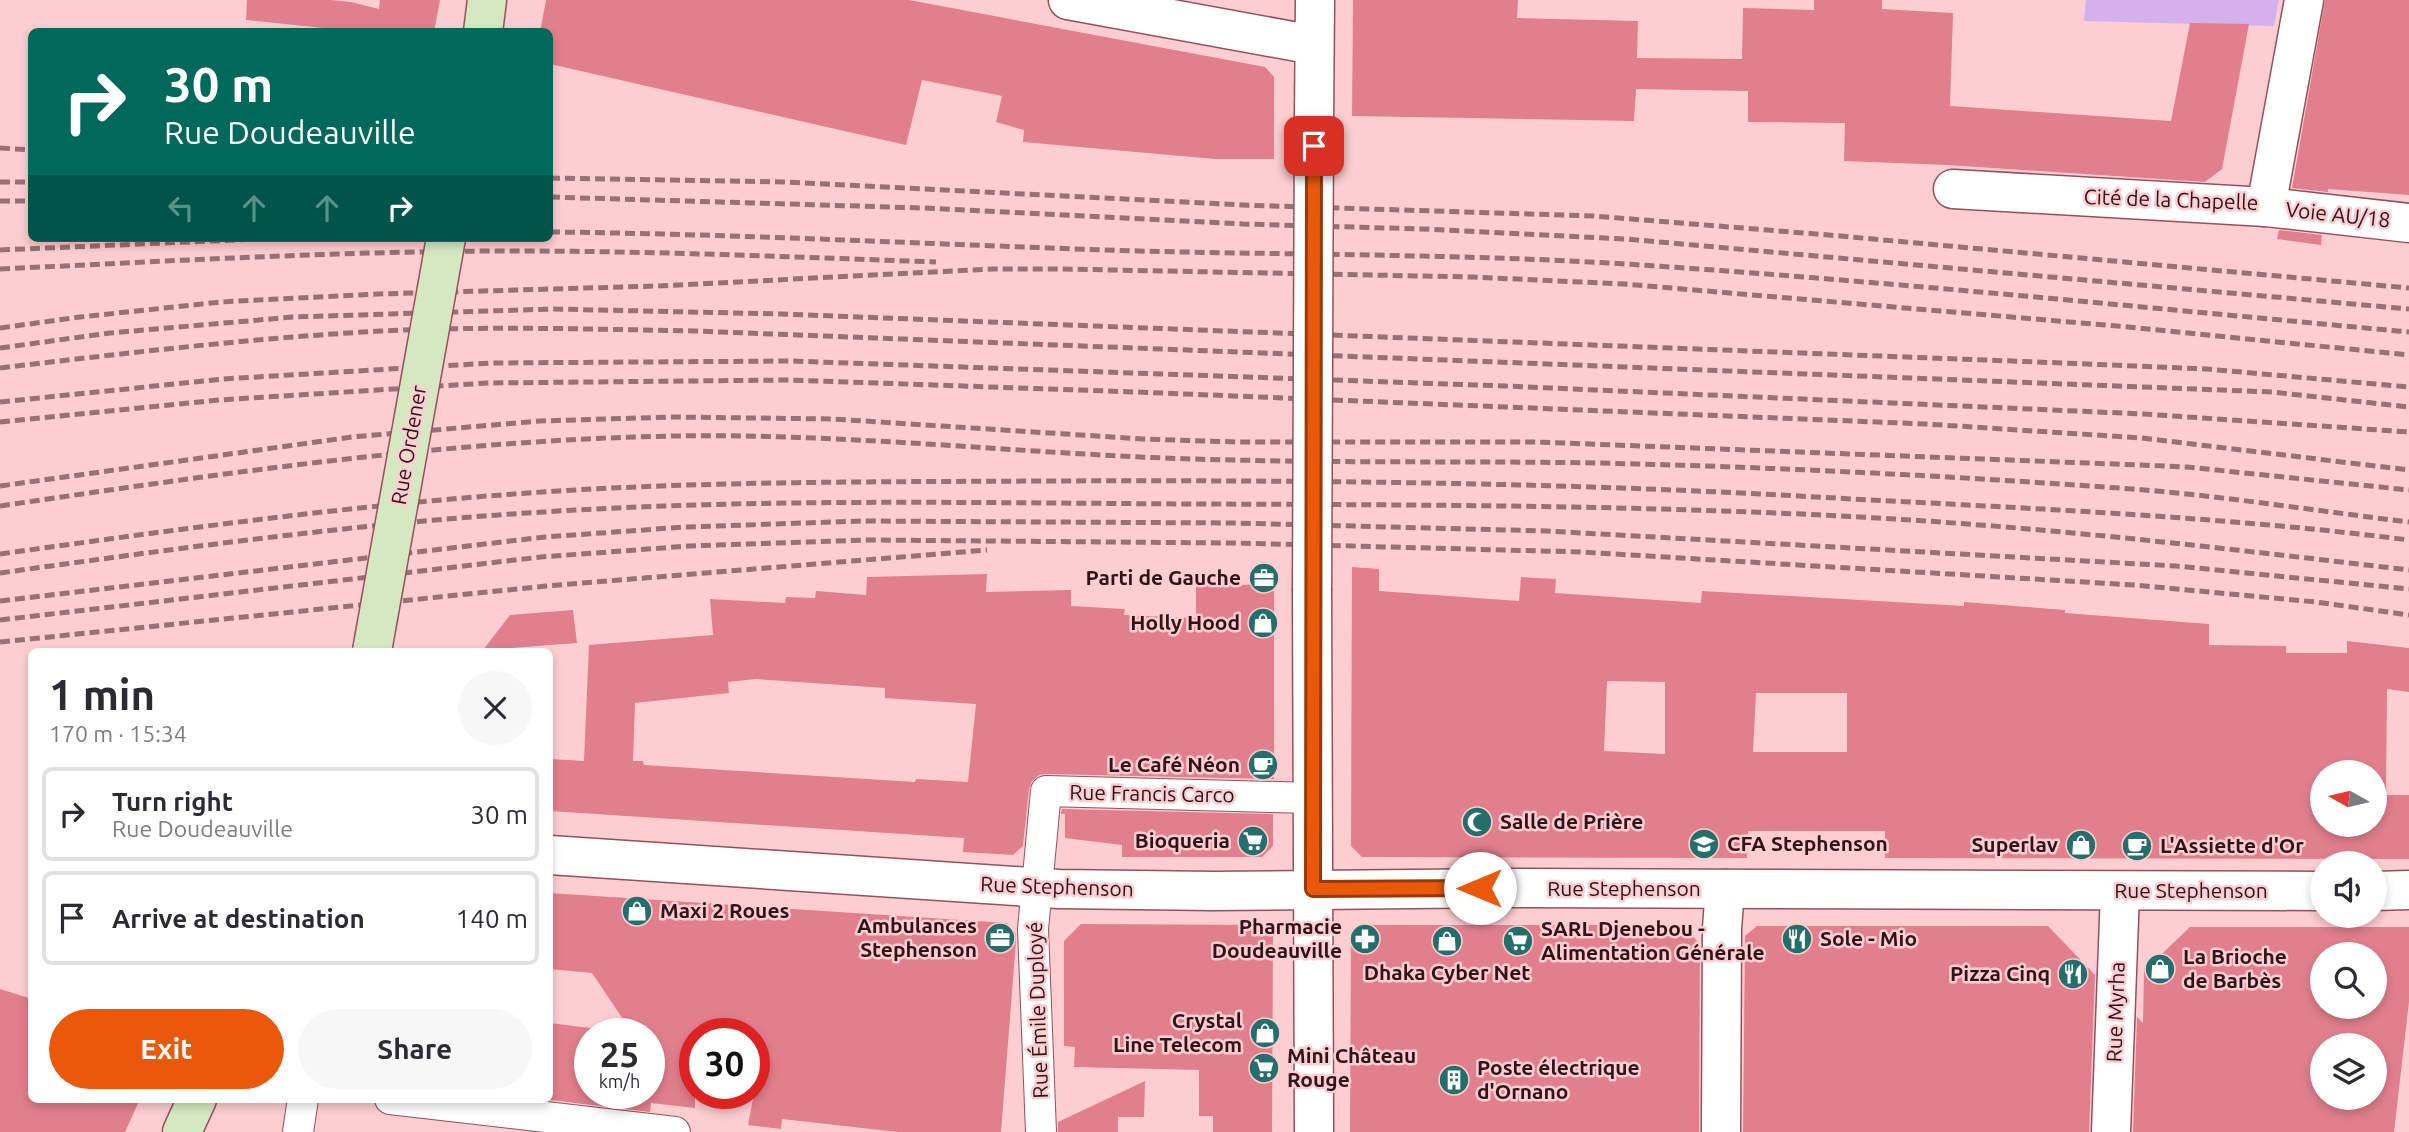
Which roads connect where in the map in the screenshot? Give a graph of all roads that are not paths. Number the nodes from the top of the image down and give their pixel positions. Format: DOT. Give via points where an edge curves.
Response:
graph roads {
  1 [pos="487,0"];
  2 [pos="1068,0"];
  3 [pos="1315,0"];
  4 [pos="2304,0"];
  5 [pos="484,28"];
  6 [pos="1314,46"];
  7 [pos="1953,188"];
  8 [pos="2266,207"];
  9 [pos="2409,223"];
  10 [pos="445,242"];
  11 [pos="373,648"];
  12 [pos="1313,798"];
  13 [pos="553,855"];
  14 [pos="1036,888"];
  15 [pos="1313,889"];
  16 [pos="1725,889"];
  17 [pos="2409,890"];
  18 [pos="2310,891"];
  19 [pos="2387,891"];
  20 [pos="2120,892"];
  21 [pos="195,1103"];
  22 [pos="302,1103"];
  23 [pos="425,1103"];
  24 [pos="182,1132"];
  25 [pos="298,1132"];
  26 [pos="675,1132"];
  27 [pos="1041,1132"];
  28 [pos="1314,1132"];
  29 [pos="1721,1132"];
  30 [pos="2111,1132"];
  1 -- 5 [label="main road"];
  2 -- 6 [label="street"];
  3 -- 6 [label="street"];
  4 -- 8 [label="street, Cité de la Chapelle"];
  6 -- 12 [label="street, bridge"];
  7 -- 8 [label="street, Cité de la Chapelle"];
  8 -- 9 [label="street, Voie AU/18"];
  10 -- 11 [label="main road, Rue Ordener, bridge"];
  12 -- 14 [label="street, Rue Francis Carco" via="1046,791"];
  12 -- 15 [label="street"];
  13 -- 14 [label="street, Rue Stephenson"];
  14 -- 15 [label="street, Rue Stephenson"];
  14 -- 27 [label="street, Rue Émile Duployé" via="1033,929"];
  15 -- 16 [label="street, Rue Stephenson"];
  15 -- 28 [label="street"];
  16 -- 20 [label="street, Rue Stephenson"];
  16 -- 29 [label="street"];
  17 -- 19 [label="street"];
  18 -- 20 [label="street, Rue Stephenson"];
  20 -- 30 [label="street, Rue Myrha"];
  21 -- 24 [label="main road"];
  22 -- 25 [label="street"];
  23 -- 26 [label="street"];
}
